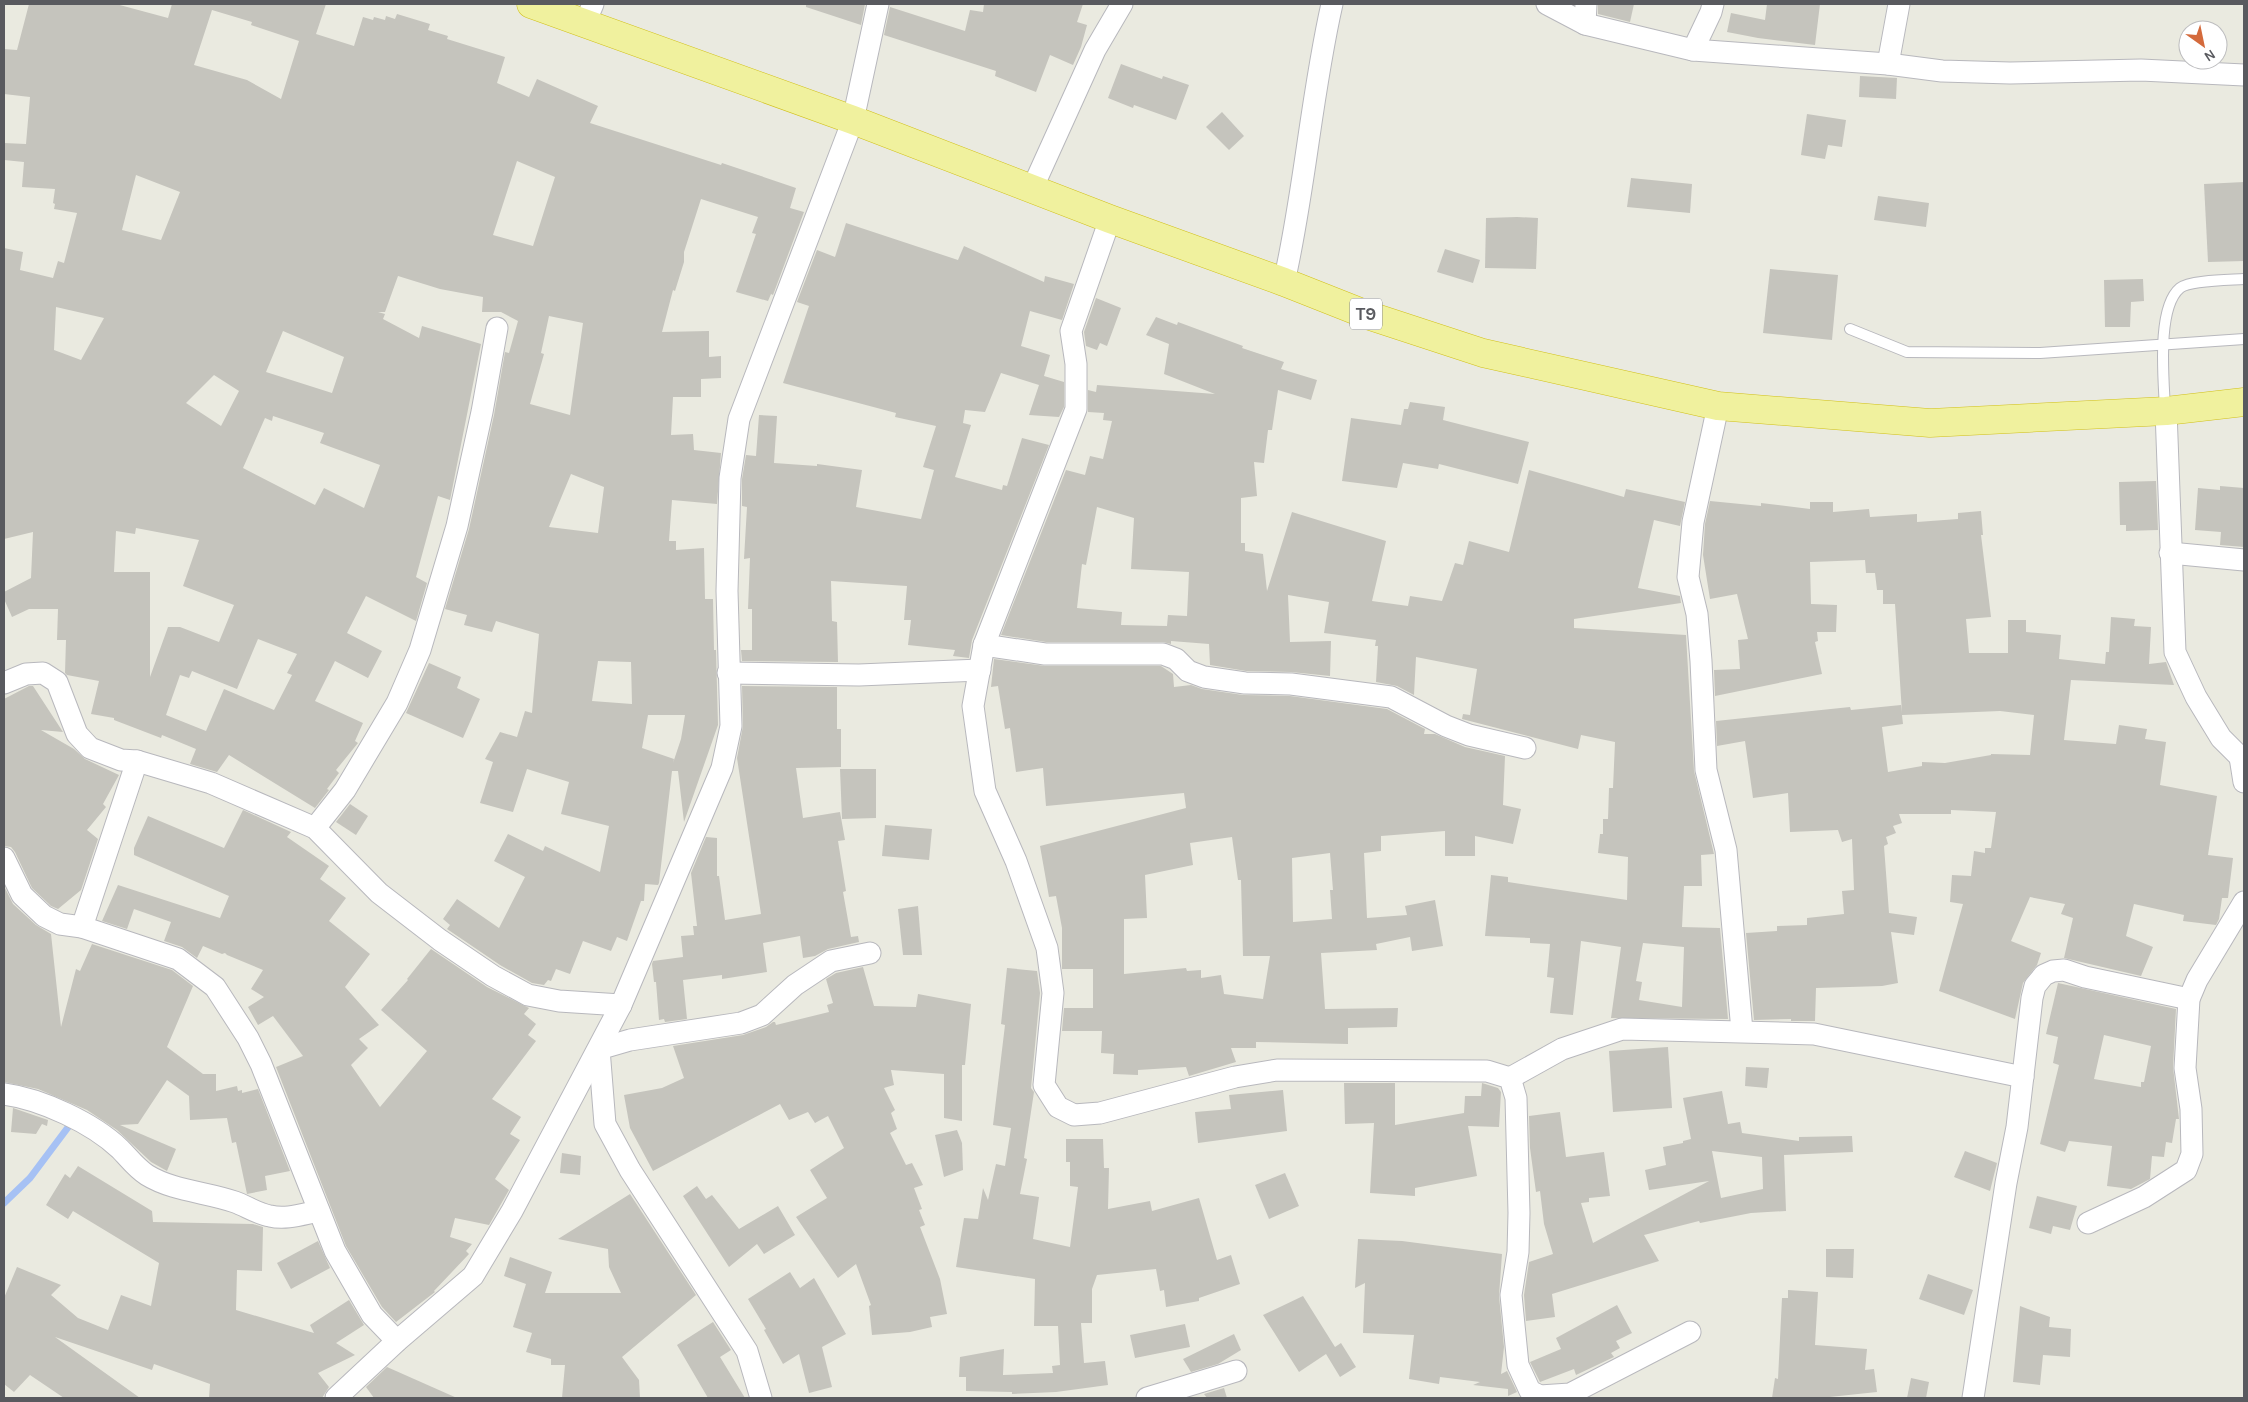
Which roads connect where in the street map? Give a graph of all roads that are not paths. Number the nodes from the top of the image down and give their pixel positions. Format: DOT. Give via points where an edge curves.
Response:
graph roads {
  1 [pos="531,4"];
  2 [pos="878,4"];
  3 [pos="1122,4"];
  4 [pos="1332,4"];
  5 [pos="1547,4"];
  6 [pos="1713,4"];
  7 [pos="1899,4"];
  8 [pos="589,13"];
  9 [pos="1586,14"];
  10 [pos="1693,50"];
  11 [pos="1888,64"];
  12 [pos="2244,75"];
  13 [pos="853,120"];
  14 [pos="1032,189"];
  15 [pos="1110,219"];
  16 [pos="2244,279"];
  17 [pos="1284,282"];
  18 [pos="497,328"];
  19 [pos="1850,330"];
  20 [pos="2244,339"];
  21 [pos="2163,345"];
  22 [pos="2244,402"];
  23 [pos="1718,406"];
  24 [pos="2166,411"];
  25 [pos="2170,553"];
  26 [pos="2244,560"];
  27 [pos="984,645"];
  28 [pos="980,670"];
  29 [pos="728,674"];
  30 [pos="4,683"];
  31 [pos="1525,748"];
  32 [pos="138,761"];
  33 [pos="2243,767"];
  34 [pos="2244,782"];
  35 [pos="315,828"];
  36 [pos="4,858"];
  37 [pos="2244,902"];
  38 [pos="82,927"];
  39 [pos="870,953"];
  40 [pos="2189,999"];
  41 [pos="621,1005"];
  42 [pos="1742,1031"];
  43 [pos="599,1049"];
  44 [pos="2023,1077"];
  45 [pos="1510,1078"];
  46 [pos="4,1094"];
  47 [pos="319,1211"];
  48 [pos="2088,1223"];
  49 [pos="1690,1332"];
  50 [pos="397,1341"];
  51 [pos="1236,1371"];
  52 [pos="1571,1396"];
  53 [pos="336,1398"];
  54 [pos="761,1398"];
  55 [pos="1147,1398"];
  56 [pos="1973,1398"];
  1 -- 8 [label="highway, T9"];
  2 -- 13 [label="street"];
  3 -- 14 [label="street" via="1095,50"];
  4 -- 17 [label="street"];
  5 -- 9 [label="street"];
  6 -- 10 [label="street"];
  7 -- 11 [label="street"];
  8 -- 13 [label="highway, T9"];
  9 -- 10 [label="street"];
  10 -- 11 [label="street"];
  11 -- 12 [label="street" via="1942,71 2142,70"];
  13 -- 14 [label="highway, T9"];
  13 -- 29 [label="street" via="739,419 730,478"];
  14 -- 15 [label="highway, T9"];
  15 -- 17 [label="highway, T9"];
  15 -- 27 [label="street" via="1071,332 1076,364 1076,409"];
  16 -- 21 [label="lane" via="2191,284 2181,288 2169,303"];
  17 -- 23 [label="highway, T9" via="1370,316 1483,353"];
  18 -- 35 [label="street" via="457,526 420,650 392,711 345,790"];
  19 -- 21 [label="lane" via="1907,352 2040,352"];
  20 -- 21 [label="lane"];
  21 -- 24 [label="lane"];
  22 -- 24 [label="highway, T9"];
  23 -- 24 [label="highway, T9" via="1930,423"];
  23 -- 42 [label="street" via="1692,522 1688,577 1697,614 1706,770 1726,850"];
  24 -- 25 [label="street"];
  25 -- 26 [label="street"];
  25 -- 33 [label="street" via="2175,652 2196,697"];
  27 -- 28 [label="street"];
  27 -- 31 [label="street" via="1045,654 1163,654 1176,659 1188,671 1204,677 1391,697 1469,735"];
  28 -- 29 [label="street" via="859,675"];
  28 -- 45 [label="street" via="973,706 985,791 1016,861 1047,948 1053,993 1044,1085 1058,1107 1074,1115 1100,1113 1234,1077 1277,1070 1487,1071"];
  29 -- 41 [label="street" via="730,726 722,768"];
  30 -- 32 [label="street" via="26,674 43,673 57,682 77,734 90,748 121,760"];
  32 -- 35 [label="street" via="211,783"];
  32 -- 38 [label="street"];
  33 -- 34 [label="street"];
  35 -- 41 [label="street" via="379,893 493,976 528,995 559,1001"];
  36 -- 38 [label="street" via="22,895 44,916 60,924"];
  37 -- 40 [label="street"];
  38 -- 47 [label="street" via="178,959 215,987 262,1064"];
  39 -- 43 [label="street" via="831,961 796,985 762,1015 740,1023 630,1040"];
  40 -- 44 [label="street" via="2064,970 2044,975 2035,986 2032,998"];
  40 -- 48 [label="street" via="2185,1068 2191,1110 2192,1154 2186,1170 2144,1197"];
  41 -- 43 [label="street"];
  42 -- 44 [label="street" via="1814,1034"];
  42 -- 45 [label="street" via="1622,1029 1562,1049"];
  43 -- 50 [label="street" via="512,1211 473,1276"];
  43 -- 54 [label="street" via="605,1124 630,1170 747,1351"];
  44 -- 56 [label="street"];
  45 -- 52 [label="street" via="1516,1098 1519,1203 1518,1252 1511,1295 1518,1365 1530,1390 1540,1396"];
  46 -- 47 [label="street" via="65,1113 99,1132 148,1176 173,1186 217,1196 270,1216 289,1217"];
  47 -- 50 [label="street" via="335,1251 372,1314"];
  49 -- 52 [label="street"];
  50 -- 53 [label="street"];
  51 -- 55 [label="street"];
}
